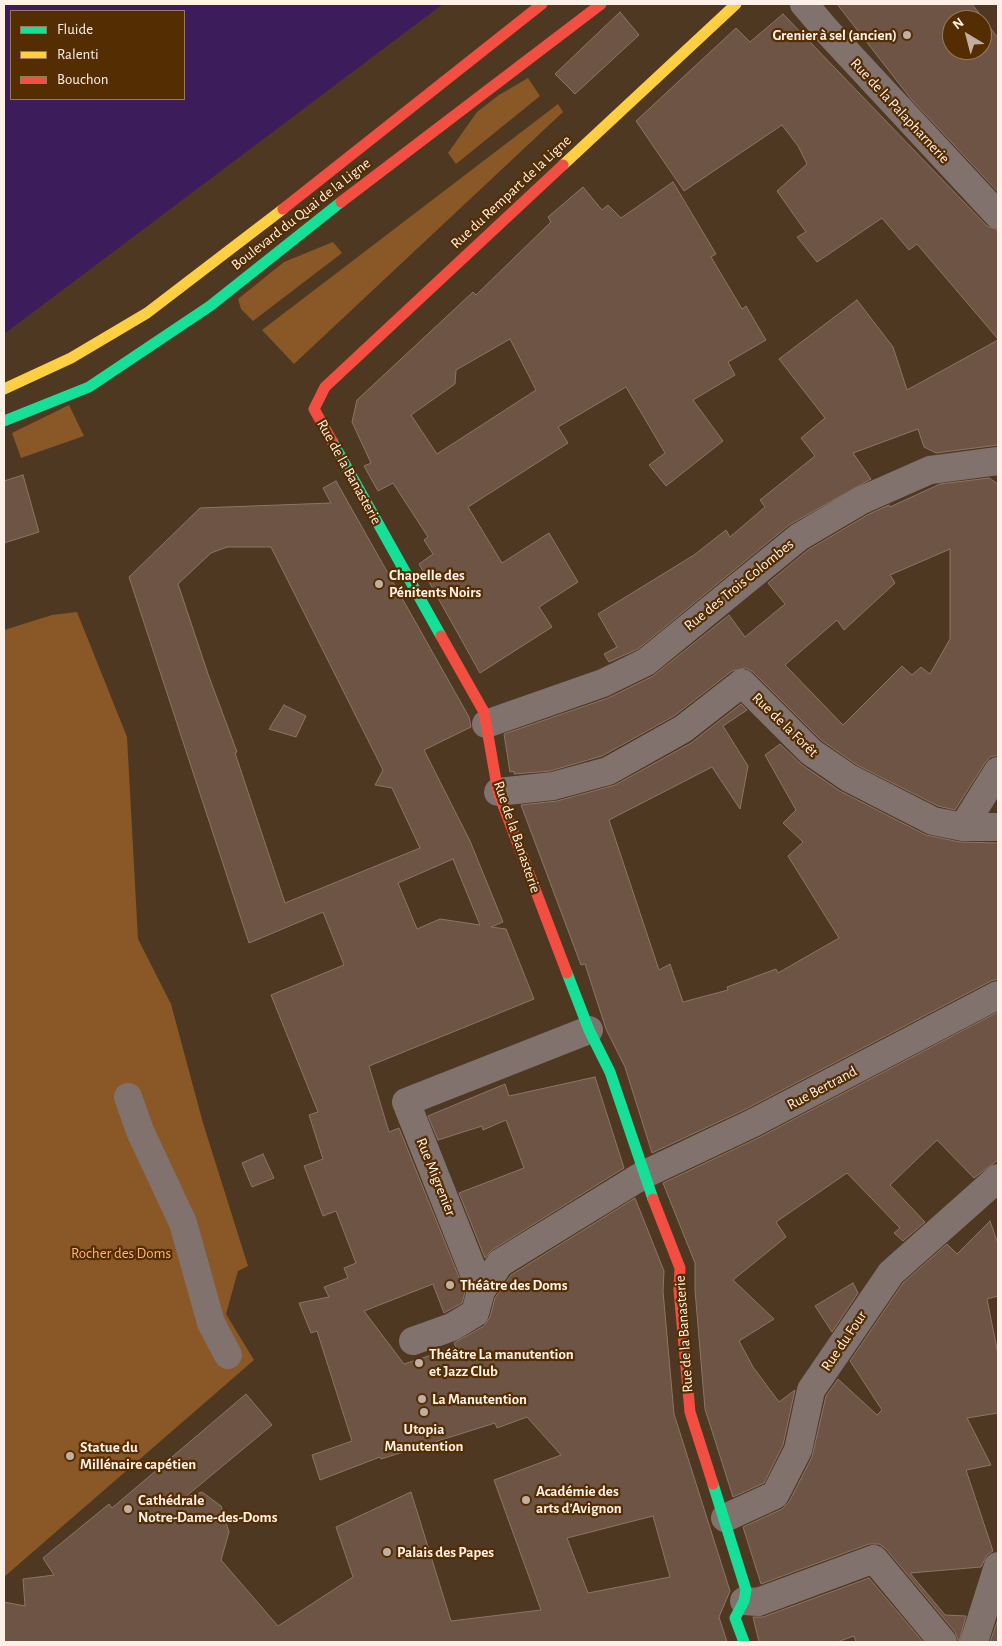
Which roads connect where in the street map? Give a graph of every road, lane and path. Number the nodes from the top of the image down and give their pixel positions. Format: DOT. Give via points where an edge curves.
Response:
graph roads {
  1 [pos="542,4"];
  2 [pos="601,4"];
  3 [pos="736,4"];
  4 [pos="804,4"];
  5 [pos="998,215"];
  6 [pos="4,389"];
  7 [pos="314,409"];
  8 [pos="4,421"];
  9 [pos="998,461"];
  10 [pos="486,724"];
  11 [pos="998,772"];
  12 [pos="498,792"];
  13 [pos="963,827"];
  14 [pos="998,827"];
  15 [pos="998,995"];
  16 [pos="589,1030"];
  17 [pos="128,1097"];
  18 [pos="644,1175"];
  19 [pos="998,1178"];
  20 [pos="481,1291"];
  21 [pos="413,1341"];
  22 [pos="228,1355"];
  23 [pos="725,1518"];
  24 [pos="998,1566"];
  25 [pos="744,1601"];
  26 [pos="744,1642"];
  27 [pos="943,1642"];
  28 [pos="974,1642"];
  1 -- 6 [label="street, Boulevard du Quai de la Ligne" via="147,313 71,358"];
  2 -- 8 [label="street, Boulevard du Quai de la Ligne" via="304,230 210,306 88,387"];
  3 -- 7 [label="street, Rue du Rempart de la Ligne" via="325,387"];
  4 -- 5 [label="street, Rue de la Palapharnerie"];
  7 -- 10 [label="street, Rue de la Banasterie" via="484,712"];
  9 -- 10 [label="street, Rue des Trois Colombes" via="930,470 862,500 798,537 646,662 603,684"];
  10 -- 12 [label="street, Rue de la Banasterie"];
  11 -- 13 [label="street"];
  12 -- 13 [label="street, Rue de la Forêt" via="554,786 608,771 683,729 742,683 811,752 849,778 933,821"];
  12 -- 16 [label="street, Rue de la Banasterie"];
  13 -- 14 [label="street, Rue de la Forêt"];
  15 -- 18 [label="street, Rue Bertrand" via="753,1124"];
  16 -- 18 [label="street, Rue de la Banasterie" via="610,1072"];
  16 -- 20 [label="street, Rue Migrenier" via="406,1102"];
  17 -- 22 [label="street" via="140,1131 183,1223 211,1323"];
  18 -- 20 [label="street, Rue Bertrand" via="500,1263"];
  18 -- 23 [label="street, Rue de la Banasterie" via="680,1268 690,1412"];
  19 -- 23 [label="street, Rue du Four" via="891,1273 811,1390 798,1450 775,1495"];
  20 -- 21 [label="street, Rue Bertrand" via="476,1314"];
  23 -- 25 [label="street, Rue de la Banasterie" via="746,1590"];
  24 -- 28 [label="street"];
  25 -- 26 [label="street, Rue de la Banasterie" via="735,1618"];
  25 -- 27 [label="street" via="758,1602 874,1558"];
}
